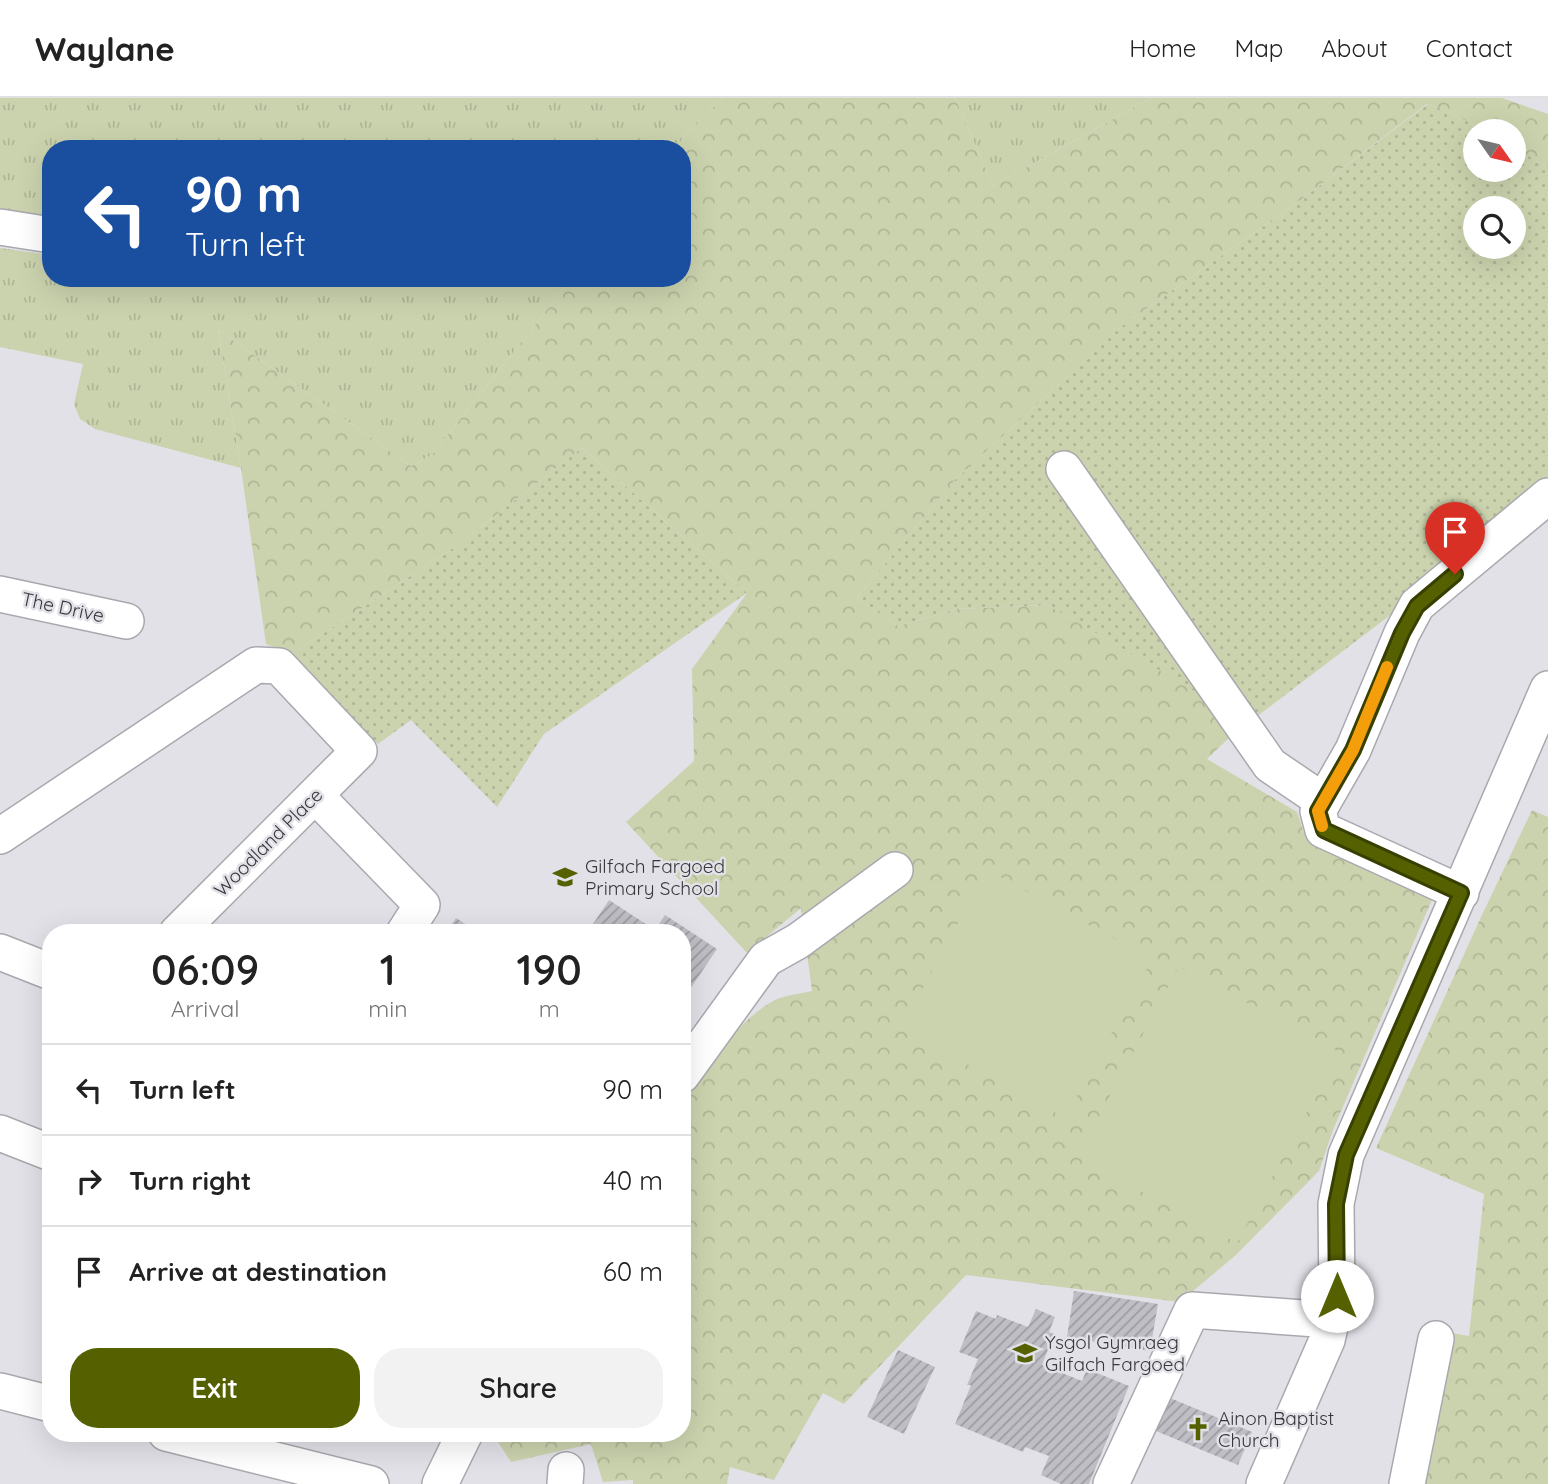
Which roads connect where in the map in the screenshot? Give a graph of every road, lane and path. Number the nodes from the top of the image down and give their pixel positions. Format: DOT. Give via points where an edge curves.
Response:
graph roads {
  1 [pos="0,227"];
  2 [pos="42,234"];
  3 [pos="1064,469"];
  4 [pos="1548,496"];
  5 [pos="0,594"];
  6 [pos="126,621"];
  7 [pos="1548,689"];
  8 [pos="315,795"];
  9 [pos="1323,801"];
  10 [pos="0,836"];
  11 [pos="895,870"];
  12 [pos="1461,893"];
  13 [pos="186,924"];
  14 [pos="410,924"];
  15 [pos="0,952"];
  16 [pos="42,968"];
  17 [pos="691,1062"];
  18 [pos="0,1133"];
  19 [pos="42,1149"];
  20 [pos="1331,1320"];
  21 [pos="1436,1339"];
  22 [pos="0,1391"];
  23 [pos="42,1402"];
  24 [pos="202,1442"];
  25 [pos="461,1442"];
  26 [pos="371,1484"];
  27 [pos="440,1484"];
  28 [pos="1111,1484"];
  29 [pos="1265,1484"];
  30 [pos="1407,1484"];
  1 -- 2 [label="street"];
  3 -- 9 [label="street" via="1270,765"];
  4 -- 9 [label="street" via="1417,606 1353,750"];
  5 -- 6 [label="street, The Drive"];
  7 -- 12 [label="street"];
  8 -- 10 [label="street, Woodland Place" via="359,751 279,666 256,665"];
  8 -- 13 [label="street, Woodland Place"];
  8 -- 14 [label="street" via="422,905"];
  9 -- 12 [label="street" via="1318,811 1324,830"];
  11 -- 17 [label="street" via="798,941 766,958"];
  12 -- 20 [label="street" via="1346,1155 1336,1204 1337,1296"];
  15 -- 16 [label="street"];
  18 -- 19 [label="street"];
  20 -- 28 [label="street" via="1192,1310"];
  20 -- 29 [label="street" via="1327,1340"];
  21 -- 30 [label="street"];
  22 -- 23 [label="street"];
  24 -- 26 [label="street"];
  25 -- 27 [label="street"];
}
